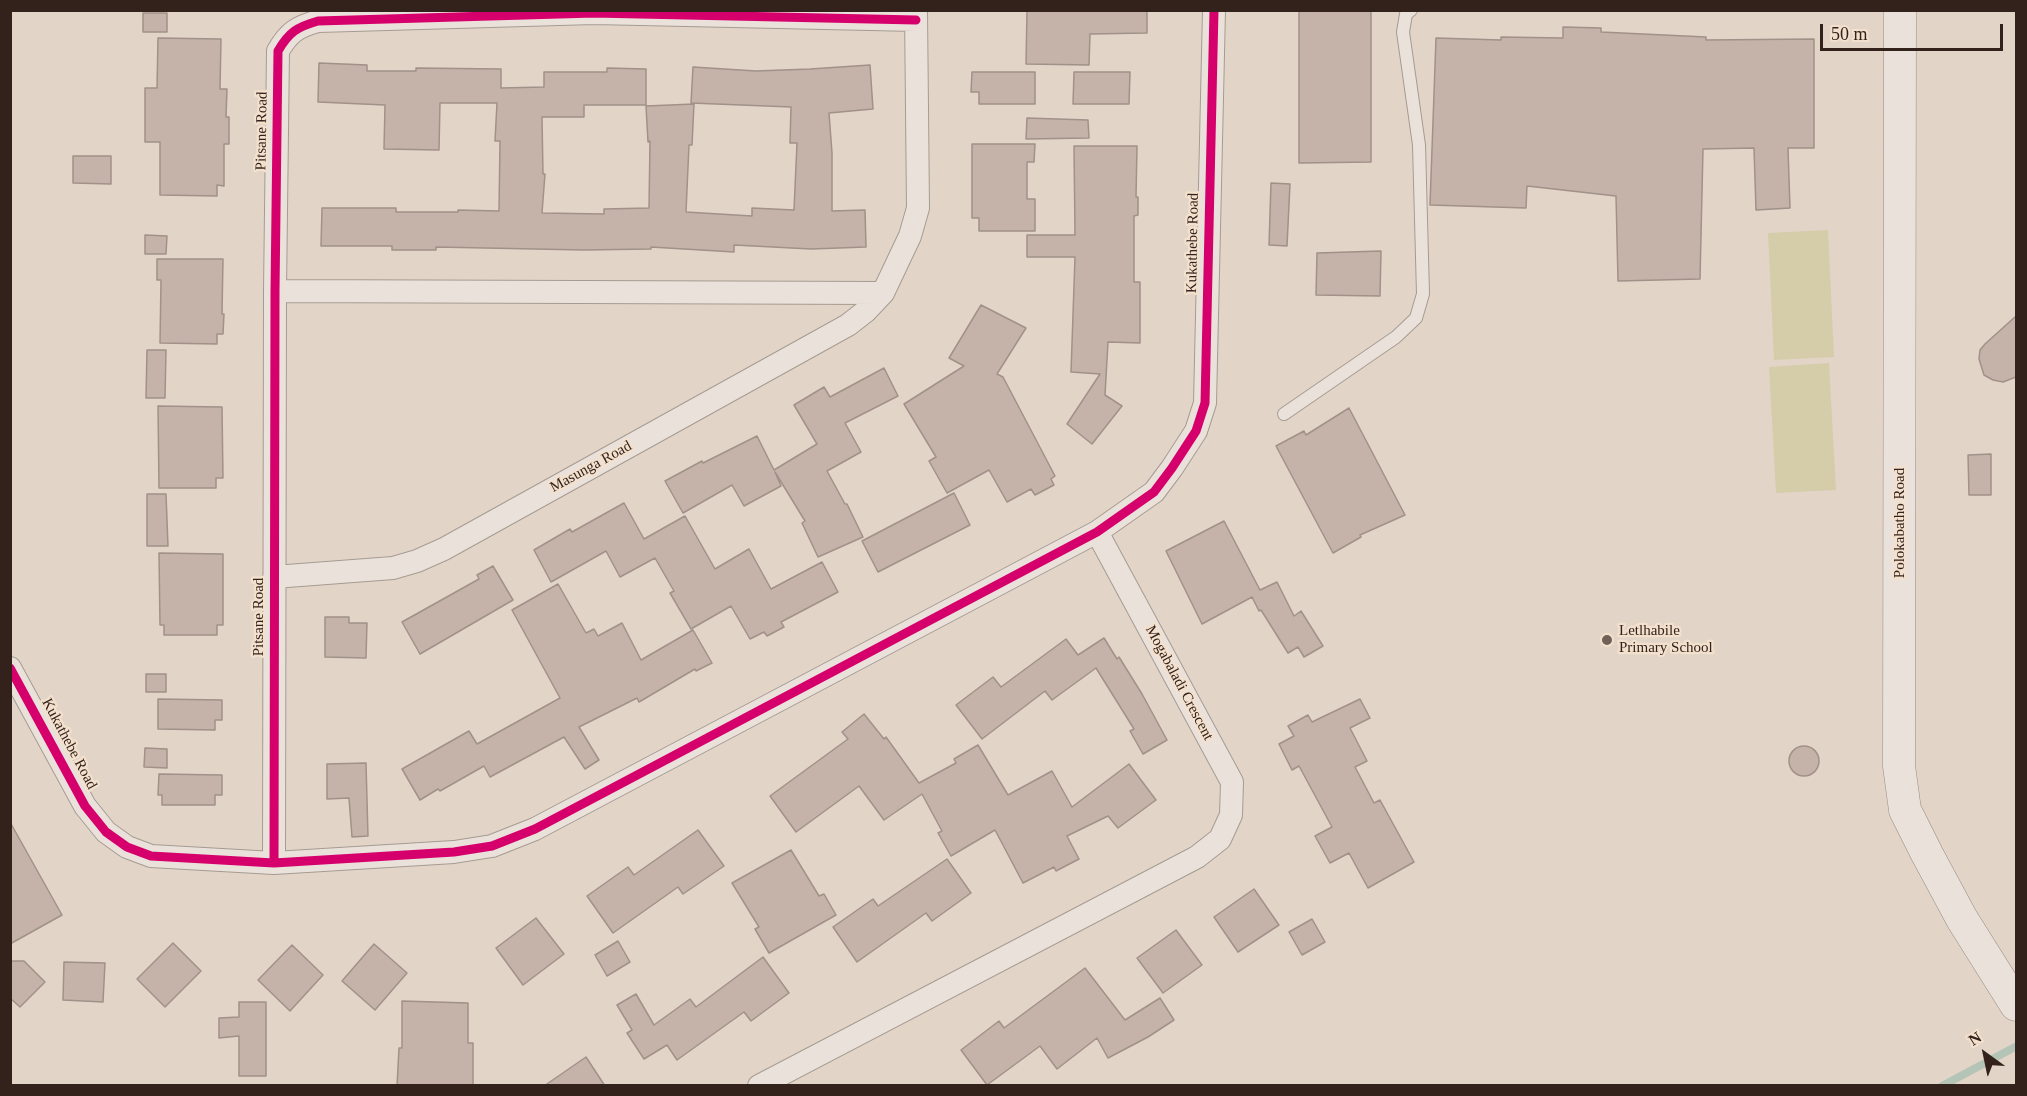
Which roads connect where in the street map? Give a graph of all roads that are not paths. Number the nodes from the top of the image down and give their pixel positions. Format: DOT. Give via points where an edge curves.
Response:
graph roads {
  1 [pos="1214,10"];
  2 [pos="1411,10"];
  3 [pos="1900,10"];
  4 [pos="916,15"];
  5 [pos="275,291"];
  6 [pos="883,293"];
  7 [pos="1284,414"];
  8 [pos="1097,532"];
  9 [pos="274,577"];
  10 [pos="10,668"];
  11 [pos="274,863"];
  12 [pos="2016,1005"];
  13 [pos="759,1086"];
  1 -- 8 [label="street, Kukathebe Road" via="1205,403 1196,430 1154,492"];
  2 -- 7 [label="lane" via="1406,14 1403,32 1419,146 1423,294 1416,318 1396,337"];
  3 -- 12 [label="street, Polokabatho Road" via="1899,766 1905,810 1962,919"];
  4 -- 5 [label="street, Pitsane Road" via="594,14 318,21 303,25 287,36 278,51"];
  4 -- 6 [label="street, Masunga Road" via="918,208 910,236"];
  5 -- 6 [label="street"];
  5 -- 9 [label="street, Pitsane Road"];
  6 -- 9 [label="street, Masunga Road" via="848,325 444,549 393,568"];
  8 -- 11 [label="street, Kukathebe Road" via="535,829 492,846 454,852"];
  8 -- 13 [label="street, Mogabaladi Crescent" via="1232,782 1231,814 1220,839 1197,857"];
  9 -- 11 [label="street, Pitsane Road"];
  10 -- 11 [label="street, Kukathebe Road" via="85,806 106,832 127,847 151,856"];
}
